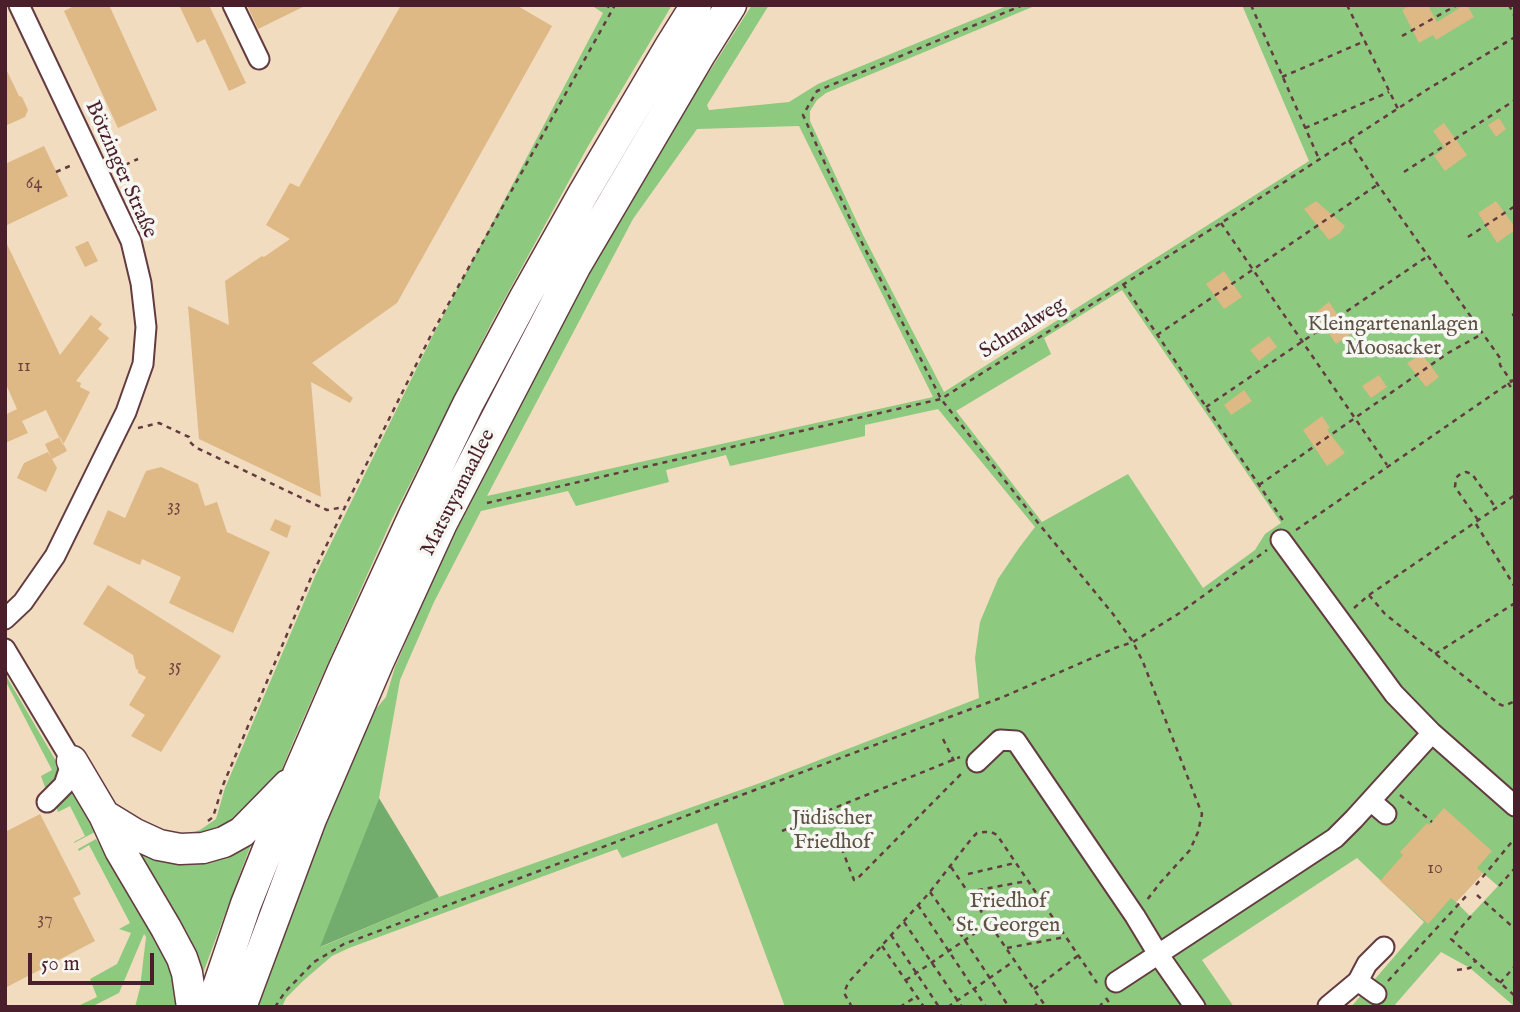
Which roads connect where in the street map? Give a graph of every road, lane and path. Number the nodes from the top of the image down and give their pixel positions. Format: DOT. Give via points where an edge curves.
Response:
graph roads {
  1 [pos="19,5"];
  2 [pos="233,5"];
  3 [pos="605,5"];
  4 [pos="696,5"];
  5 [pos="732,5"];
  6 [pos="1023,5"];
  7 [pos="1251,5"];
  8 [pos="1348,5"];
  9 [pos="1457,5"];
  10 [pos="1508,5"];
  11 [pos="614,7"];
  12 [pos="1515,17"];
  13 [pos="1402,36"];
  14 [pos="1515,37"];
  15 [pos="1365,41"];
  16 [pos="259,59"];
  17 [pos="1282,77"];
  18 [pos="1389,92"];
  19 [pos="1515,100"];
  20 [pos="1398,109"];
  21 [pos="1305,129"];
  22 [pos="1349,140"];
  23 [pos="138,159"];
  24 [pos="1319,159"];
  25 [pos="72,165"];
  26 [pos="116,169"];
  27 [pos="56,172"];
  28 [pos="1404,173"];
  29 [pos="1378,185"];
  30 [pos="1515,206"];
  31 [pos="1221,223"];
  32 [pos="1468,237"];
  33 [pos="1428,256"];
  34 [pos="1253,270"];
  35 [pos="1123,285"];
  36 [pos="1482,334"];
  37 [pos="1157,335"];
  38 [pos="1303,342"];
  39 [pos="1511,381"];
  40 [pos="1515,393"];
  41 [pos="941,399"];
  42 [pos="1206,407"];
  43 [pos="1355,419"];
  44 [pos="137,428"];
  45 [pos="1388,466"];
  46 [pos="1259,485"];
  47 [pos="1515,495"];
  48 [pos="487,503"];
  49 [pos="345,507"];
  50 [pos="1496,508"];
  51 [pos="1476,522"];
  52 [pos="1286,537"];
  53 [pos="1252,560"];
  54 [pos="1515,587"];
  55 [pos="1369,596"];
  56 [pos="1515,603"];
  57 [pos="1352,610"];
  58 [pos="5,619"];
  59 [pos="1133,642"];
  60 [pos="5,649"];
  61 [pos="1435,654"];
  62 [pos="1515,702"];
  63 [pos="1432,733"];
  64 [pos="943,738"];
  65 [pos="72,761"];
  66 [pos="954,761"];
  67 [pos="976,761"];
  68 [pos="298,774"];
  69 [pos="1386,784"];
  70 [pos="47,802"];
  71 [pos="1515,806"];
  72 [pos="827,811"];
  73 [pos="104,814"];
  74 [pos="206,822"];
  75 [pos="1432,822"];
  76 [pos="782,831"];
  77 [pos="1515,838"];
  78 [pos="1016,863"];
  79 [pos="951,867"];
  80 [pos="1515,868"];
  81 [pos="968,874"];
  82 [pos="1027,881"];
  83 [pos="1476,885"];
  84 [pos="1499,886"];
  85 [pos="930,892"];
  86 [pos="968,892"];
  87 [pos="1468,894"];
  88 [pos="1477,895"];
  89 [pos="1040,900"];
  90 [pos="918,905"];
  91 [pos="980,910"];
  92 [pos="1135,916"];
  93 [pos="1471,916"];
  94 [pos="1053,920"];
  95 [pos="904,922"];
  96 [pos="989,923"];
  97 [pos="1515,929"];
  98 [pos="995,931"];
  99 [pos="891,935"];
  100 [pos="1065,937"];
  101 [pos="964,939"];
  102 [pos="882,945"];
  103 [pos="1384,947"];
  104 [pos="1007,948"];
  105 [pos="948,951"];
  106 [pos="1158,954"];
  107 [pos="1079,956"];
  108 [pos="1015,961"];
  109 [pos="1476,961"];
  110 [pos="931,962"];
  111 [pos="1515,966"];
  112 [pos="1457,970"];
  113 [pos="917,973"];
  114 [pos="989,978"];
  115 [pos="906,980"];
  116 [pos="1358,981"];
  117 [pos="1500,983"];
  118 [pos="974,989"];
  119 [pos="1033,989"];
  120 [pos="1107,989"];
  121 [pos="1376,994"];
  122 [pos="917,996"];
  123 [pos="1515,996"];
  124 [pos="958,1000"];
  125 [pos="1042,1001"];
  126 [pos="1328,1006"];
  127 [pos="192,1007"];
  128 [pos="211,1007"];
  129 [pos="241,1007"];
  130 [pos="275,1007"];
  131 [pos="852,1007"];
  132 [pos="900,1007"];
  133 [pos="924,1007"];
  134 [pos="939,1007"];
  135 [pos="948,1007"];
  136 [pos="962,1007"];
  137 [pos="986,1007"];
  138 [pos="1009,1007"];
  139 [pos="1033,1007"];
  140 [pos="1046,1007"];
  141 [pos="1112,1007"];
  142 [pos="1195,1007"];
  1 -- 58 [label="street, Bötzinger Straße" via="131,241 146,327 143,364 126,412 55,556 23,602"];
  2 -- 16 [label="street"];
  3 -- 11 [label="path"];
  4 -- 68 [label="highway, Matsuyamaallee" via="583,194 468,404"];
  5 -- 129 [label="highway, Matsuyamaallee" via="575,267 442,523 311,819"];
  6 -- 41 [label="path" via="817,90 803,115"];
  7 -- 17 [label="path"];
  8 -- 15 [label="path"];
  9 -- 13 [label="path"];
  10 -- 12 [label="path"];
  11 -- 49 [label="path" via="430,337"];
  14 -- 20 [label="path, Schmalweg"];
  15 -- 17 [label="path"];
  15 -- 18 [label="path"];
  17 -- 21 [label="path"];
  18 -- 20 [label="path"];
  18 -- 21 [label="path"];
  19 -- 28 [label="path"];
  20 -- 22 [label="path, Schmalweg"];
  21 -- 24 [label="path"];
  22 -- 24 [label="path, Schmalweg"];
  22 -- 29 [label="path"];
  23 -- 26 [label="path"];
  24 -- 31 [label="path, Schmalweg"];
  25 -- 27 [label="path"];
  29 -- 33 [label="path"];
  29 -- 34 [label="path"];
  30 -- 32 [label="path"];
  31 -- 34 [label="path"];
  31 -- 35 [label="path, Schmalweg"];
  33 -- 36 [label="path"];
  33 -- 38 [label="path"];
  34 -- 37 [label="path"];
  34 -- 38 [label="path"];
  35 -- 37 [label="path"];
  35 -- 41 [label="path, Schmalweg"];
  36 -- 39 [label="path"];
  36 -- 43 [label="path"];
  37 -- 42 [label="path"];
  38 -- 42 [label="path"];
  38 -- 43 [label="path"];
  39 -- 40 [label="path"];
  39 -- 45 [label="path"];
  41 -- 48 [label="path, Schmalweg"];
  41 -- 59 [label="path"];
  42 -- 46 [label="path"];
  43 -- 45 [label="path"];
  43 -- 46 [label="path"];
  44 -- 49 [label="path" via="159,424 189,437 195,447 327,510"];
  45 -- 52 [label="path"];
  46 -- 52 [label="path"];
  47 -- 50 [label="path"];
  49 -- 74 [label="path" via="313,573 213,817"];
  50 -- 51 [label="path"];
  50 -- 51 [label="path" via="1472,474 1459,475 1455,487"];
  51 -- 54 [label="path"];
  51 -- 55 [label="path"];
  52 -- 63 [label="street" via="1394,694"];
  53 -- 59 [label="path"];
  55 -- 57 [label="path"];
  55 -- 61 [label="path"];
  56 -- 61 [label="path"];
  59 -- 92 [label="path" via="1202,814 1190,850"];
  59 -- 130 [label="path" via="1003,697 344,944 314,962"];
  60 -- 65 [label="street"];
  61 -- 62 [label="path" via="1499,704"];
  63 -- 69 [label="street"];
  63 -- 71 [label="street"];
  64 -- 66 [label="path"];
  65 -- 70 [label="street" via="64,785"];
  65 -- 73 [label="highway"];
  66 -- 67 [label="path" via="968,753"];
  66 -- 72 [label="path"];
  67 -- 72 [label="path" via="856,880"];
  67 -- 92 [label="street" via="1000,740 1016,741"];
  68 -- 73 [label="highway" via="242,832 203,848 159,845"];
  68 -- 128 [label="highway, Matsuyamaallee"];
  69 -- 75 [label="path"];
  69 -- 106 [label="street" via="1378,808"];
  72 -- 76 [label="path"];
  73 -- 127 [label="highway" via="182,958"];
  77 -- 83 [label="path"];
  78 -- 79 [label="path" via="996,835 985,832 977,833"];
  78 -- 81 [label="path"];
  78 -- 82 [label="path"];
  79 -- 85 [label="path"];
  79 -- 86 [label="path"];
  80 -- 84 [label="path"];
  82 -- 86 [label="path"];
  82 -- 89 [label="path"];
  85 -- 90 [label="path"];
  85 -- 101 [label="path"];
  86 -- 91 [label="path"];
  87 -- 121 [label="path"];
  88 -- 97 [label="path"];
  89 -- 91 [label="path"];
  89 -- 94 [label="path"];
  90 -- 95 [label="path"];
  90 -- 105 [label="path"];
  91 -- 96 [label="path"];
  92 -- 106 [label="street"];
  93 -- 109 [label="path" via="1451,939"];
  94 -- 98 [label="path"];
  94 -- 100 [label="path"];
  95 -- 99 [label="path"];
  95 -- 110 [label="path"];
  96 -- 98 [label="path"];
  96 -- 101 [label="path"];
  98 -- 104 [label="path"];
  99 -- 102 [label="path"];
  99 -- 113 [label="path"];
  100 -- 104 [label="path"];
  100 -- 107 [label="path"];
  101 -- 105 [label="path"];
  101 -- 114 [label="path"];
  102 -- 115 [label="path"];
  102 -- 131 [label="path" via="848,983 844,993"];
  103 -- 116 [label="street"];
  104 -- 108 [label="path"];
  105 -- 110 [label="path"];
  105 -- 118 [label="path"];
  106 -- 120 [label="street"];
  106 -- 142 [label="street"];
  107 -- 119 [label="path"];
  107 -- 120 [label="path"];
  108 -- 114 [label="path"];
  108 -- 119 [label="path"];
  109 -- 112 [label="path" via="1470,968"];
  109 -- 117 [label="path"];
  110 -- 113 [label="path"];
  110 -- 124 [label="path"];
  111 -- 117 [label="path"];
  113 -- 115 [label="path"];
  113 -- 134 [label="path"];
  114 -- 118 [label="path"];
  114 -- 138 [label="path"];
  115 -- 122 [label="path"];
  116 -- 121 [label="street"];
  116 -- 126 [label="street"];
  117 -- 123 [label="path"];
  118 -- 124 [label="path"];
  118 -- 137 [label="path"];
  119 -- 125 [label="path"];
  120 -- 141 [label="path"];
  122 -- 132 [label="path"];
  122 -- 133 [label="path"];
  124 -- 135 [label="path"];
  124 -- 136 [label="path"];
  125 -- 139 [label="path"];
  125 -- 140 [label="path"];
}
